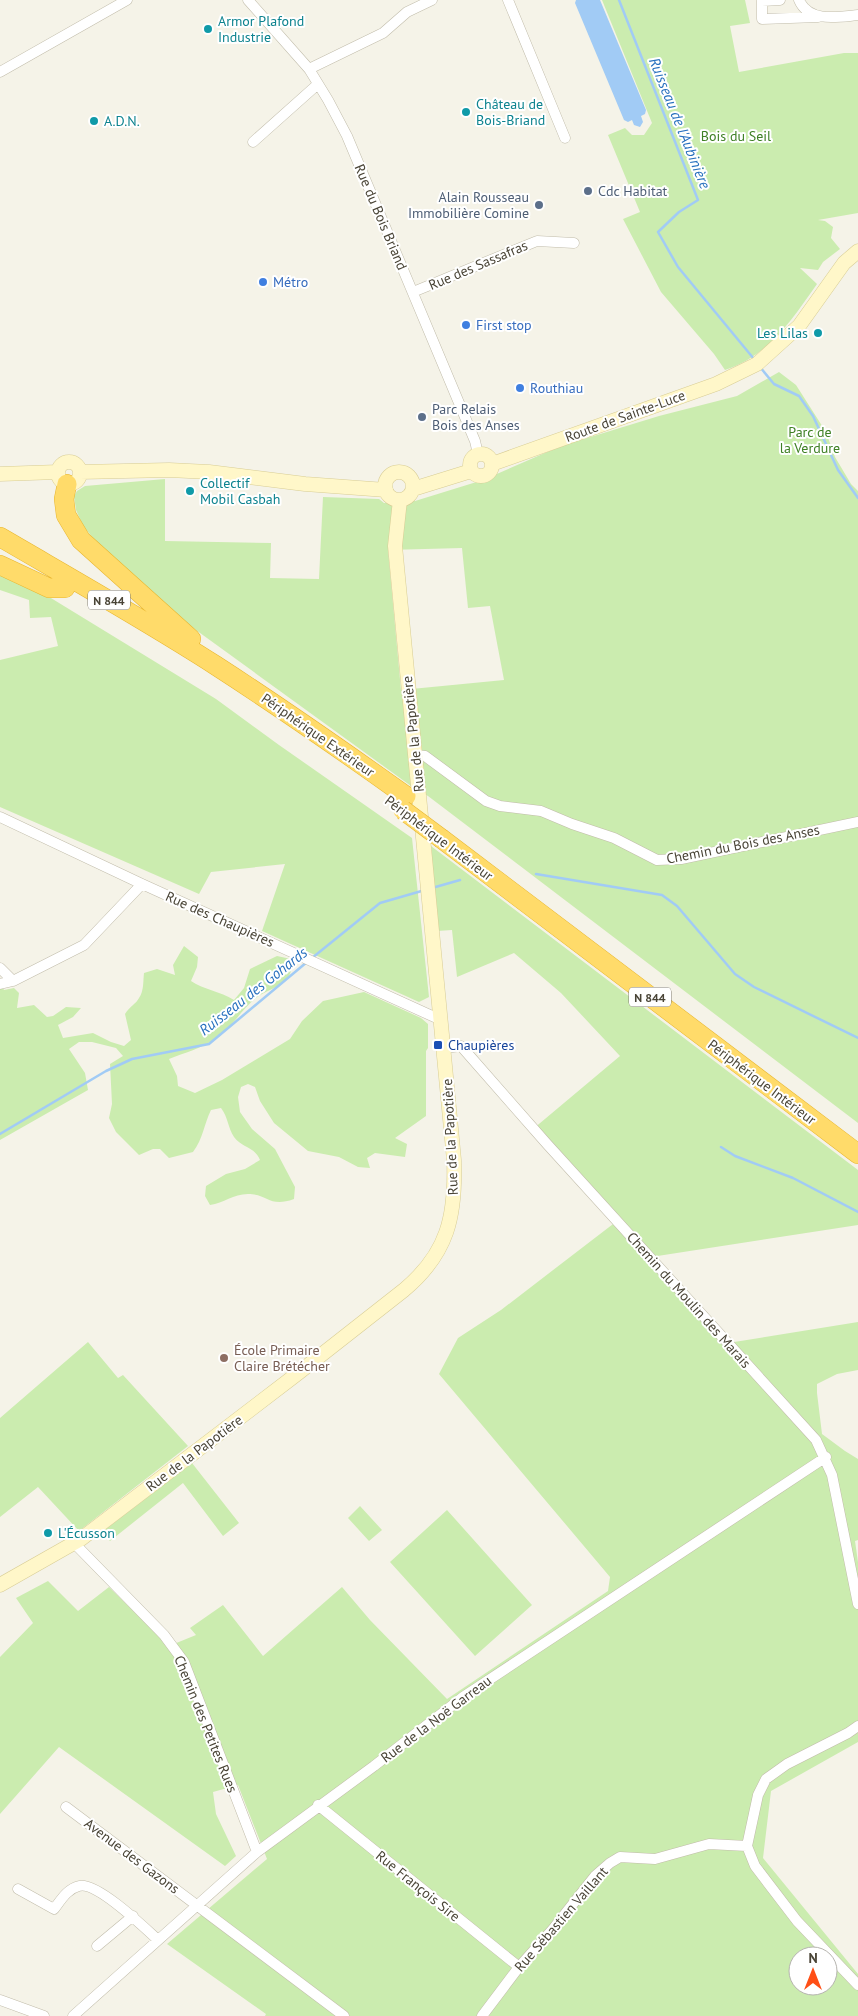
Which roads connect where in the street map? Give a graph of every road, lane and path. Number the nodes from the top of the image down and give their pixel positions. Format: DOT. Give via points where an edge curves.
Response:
graph roads {
  1 [pos="127,0"];
  2 [pos="248,0"];
  3 [pos="432,0"];
  4 [pos="508,0"];
  5 [pos="780,0"];
  6 [pos="799,0"];
  7 [pos="858,15"];
  8 [pos="818,17"];
  9 [pos="309,69"];
  10 [pos="0,72"];
  11 [pos="318,84"];
  12 [pos="565,138"];
  13 [pos="253,142"];
  14 [pos="574,243"];
  15 [pos="858,251"];
  16 [pos="413,292"];
  17 [pos="478,454"];
  18 [pos="492,464"];
  19 [pos="470,470"];
  20 [pos="0,474"];
  21 [pos="68,476"];
  22 [pos="413,489"];
  23 [pos="386,490"];
  24 [pos="400,500"];
  25 [pos="0,537"];
  26 [pos="0,551"];
  27 [pos="0,565"];
  28 [pos="65,588"];
  29 [pos="216,666"];
  30 [pos="415,755"];
  31 [pos="404,803"];
  32 [pos="0,817"];
  33 [pos="858,822"];
  34 [pos="443,832"];
  35 [pos="142,884"];
  36 [pos="0,968"];
  37 [pos="13,981"];
  38 [pos="0,984"];
  39 [pos="441,1020"];
  40 [pos="444,1048"];
  41 [pos="858,1138"];
  42 [pos="858,1154"];
  43 [pos="826,1457"];
  44 [pos="74,1543"];
  45 [pos="0,1585"];
  46 [pos="858,1604"];
  47 [pos="858,1726"];
  48 [pos="318,1806"];
  49 [pos="66,1807"];
  50 [pos="747,1846"];
  51 [pos="257,1852"];
  52 [pos="18,1889"];
  53 [pos="197,1905"];
  54 [pos="133,1916"];
  55 [pos="158,1940"];
  56 [pos="97,1946"];
  57 [pos="519,1967"];
  58 [pos="858,1985"];
  59 [pos="0,2000"];
  60 [pos="44,2016"];
  61 [pos="73,2016"];
  62 [pos="344,2016"];
  63 [pos="482,2016"];
  1 -- 10 [label="street"];
  2 -- 9 [label="street, Rue du Bois Briand"];
  3 -- 9 [label="street" via="407,12 383,34"];
  4 -- 12 [label="street"];
  5 -- 8 [label="street" via="762,1 762,19"];
  6 -- 8 [label="street" via="805,11"];
  7 -- 8 [label="street"];
  9 -- 11 [label="street, Rue du Bois Briand"];
  11 -- 13 [label="street"];
  11 -- 16 [label="street, Rue du Bois Briand" via="347,136"];
  14 -- 16 [label="street, Rue des Sassafras" via="536,241"];
  15 -- 18 [label="street, Route de Sainte-Luce" via="844,263 799,326 752,367 716,384"];
  16 -- 17 [label="street, Rue du Bois Briand"];
  17 -- 18 [label="street" via="489,457"];
  17 -- 19 [label="street" via="470,460"];
  18 -- 19 [label="street" via="489,473 483,476"];
  19 -- 22 [label="street"];
  20 -- 21 [label="street"];
  21 -- 23 [label="street" via="169,470"];
  21 -- 29 [label="highway" via="64,499 66,514 81,540 178,629 211,654"];
  22 -- 23 [label="street" via="410,478 398,472 388,478"];
  22 -- 24 [label="street"];
  23 -- 24 [label="street" via="392,498"];
  24 -- 30 [label="street, Rue de la Papotière" via="395,546"];
  25 -- 29 [label="highway, Périphérique Extérieur / N 844"];
  26 -- 28 [label="highway, Périphérique Intérieur / N 844"];
  27 -- 28 [label="highway" via="50,588"];
  28 -- 31 [label="highway, Périphérique Intérieur / N 844"];
  29 -- 31 [label="highway, Périphérique Extérieur / N 844" via="343,751"];
  30 -- 33 [label="street, Chemin du Bois des Anses" via="425,756 486,801 541,811 614,838 657,860 681,859"];
  30 -- 39 [label="street, Rue de la Papotière"];
  31 -- 34 [label="highway, Périphérique Intérieur / N 844, bridge"];
  32 -- 35 [label="street, Rue des Chaupières"];
  34 -- 41 [label="highway, N 844"];
  34 -- 42 [label="highway, Périphérique Intérieur / N 844"];
  35 -- 37 [label="street" via="84,945"];
  35 -- 39 [label="street, Rue des Chaupières"];
  36 -- 37 [label="street"];
  37 -- 38 [label="street"];
  39 -- 40 [label="street, Rue de la Papotière"];
  40 -- 43 [label="street, Chemin du Moulin des Marais" via="461,1046 816,1440"];
  40 -- 44 [label="street, Rue de la Papotière" via="455,1186 449,1228 443,1245 430,1263 417,1279 297,1374"];
  43 -- 46 [label="street, Chemin du Moulin des Marais"];
  43 -- 48 [label="street, Rue de la Noë Garreau" via="463,1697"];
  44 -- 45 [label="street, Rue de la Papotière"];
  44 -- 51 [label="street, Chemin des Petites Rues" via="164,1635 184,1662"];
  47 -- 50 [label="street" via="787,1764 766,1779 758,1795"];
  48 -- 51 [label="street, Rue de la Noë Garreau"];
  48 -- 57 [label="street, Rue François Sire"];
  49 -- 53 [label="street, Avenue des Gazons"];
  50 -- 57 [label="street, Rue Sébastien Vaillant" via="709,1844 655,1858 620,1857 595,1876"];
  50 -- 58 [label="street" via="755,1866 797,1921"];
  51 -- 53 [label="street, Rue de la Noë Garreau"];
  52 -- 54 [label="street" via="54,1909 66,1892 80,1885 91,1886"];
  53 -- 55 [label="street, Rue de la Noë Garreau"];
  53 -- 62 [label="street, Avenue des Gazons"];
  54 -- 55 [label="street"];
  54 -- 56 [label="street"];
  55 -- 61 [label="street, Rue de la Noë Garreau"];
  57 -- 63 [label="street, Rue Sébastien Vaillant"];
  59 -- 60 [label="street"];
}
